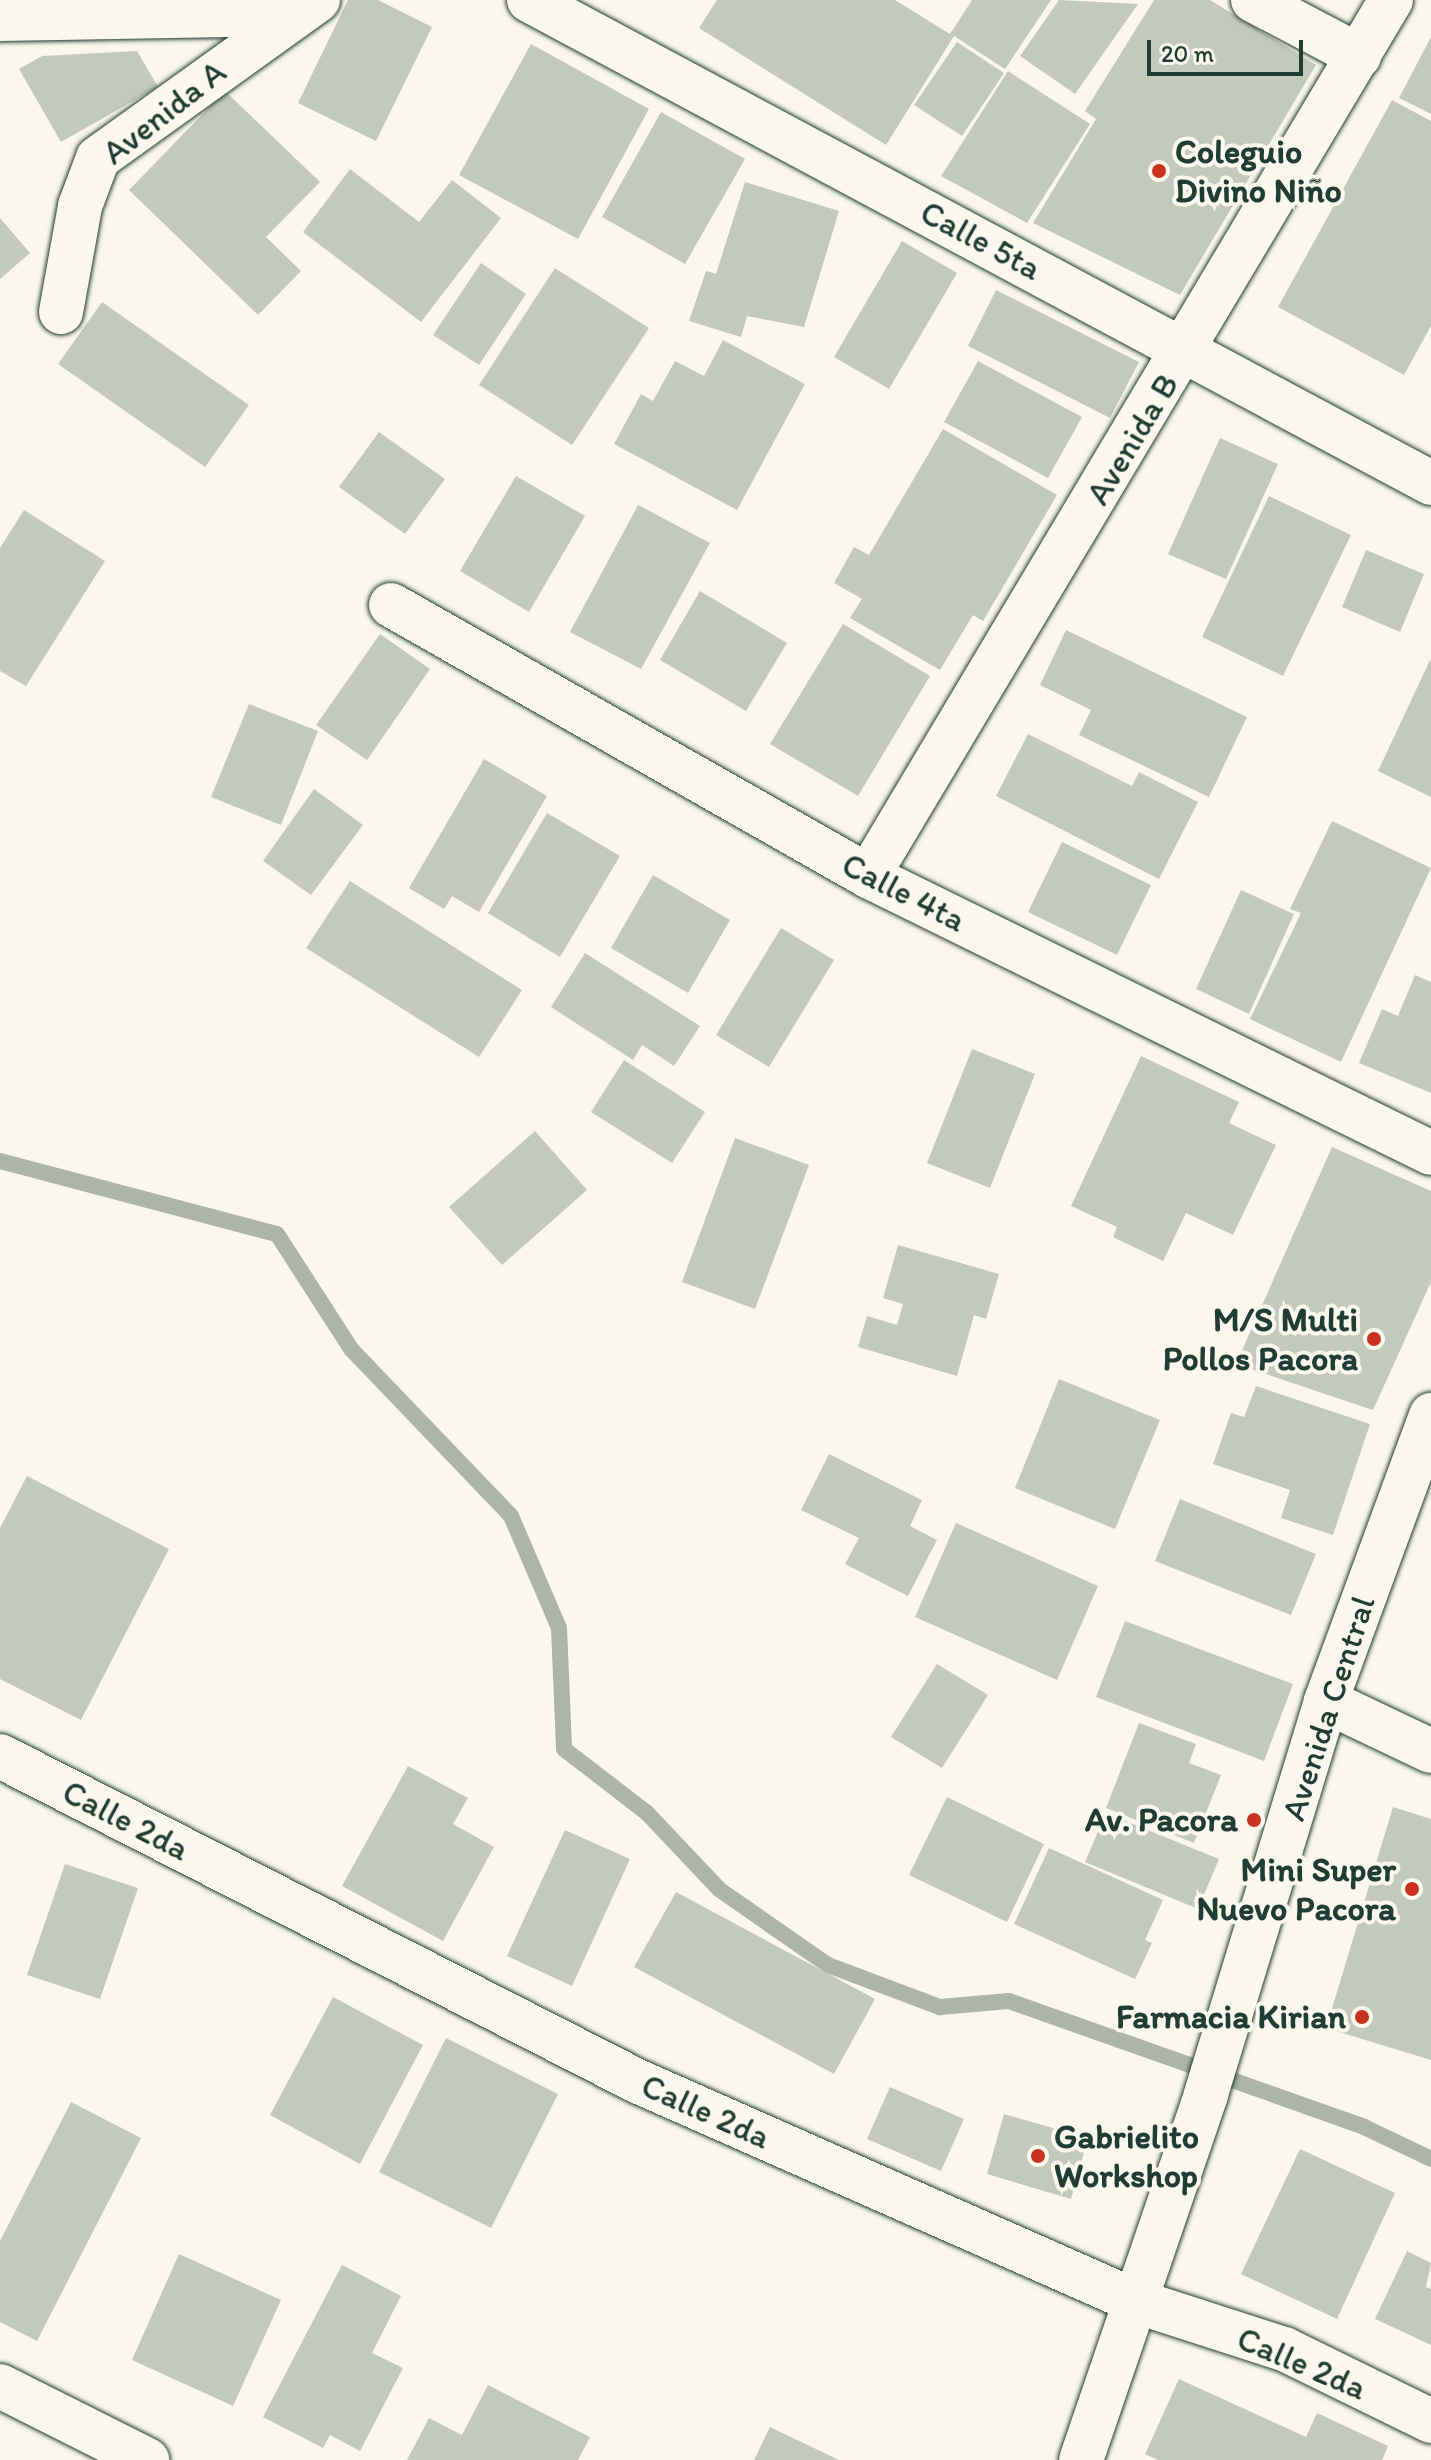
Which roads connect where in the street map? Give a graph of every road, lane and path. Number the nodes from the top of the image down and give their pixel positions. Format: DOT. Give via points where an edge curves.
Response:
graph roads {
  1 [pos="529,0"];
  2 [pos="1253,0"];
  3 [pos="1391,0"];
  4 [pos="304,7"];
  5 [pos="0,19"];
  6 [pos="1359,56"];
  7 [pos="61,312"];
  8 [pos="1186,349"];
  9 [pos="1431,483"];
  10 [pos="391,605"];
  11 [pos="868,876"];
  12 [pos="1431,1153"];
  13 [pos="1431,1415"];
  14 [pos="1326,1701"];
  15 [pos="1431,1751"];
  16 [pos="0,1756"];
  17 [pos="1135,2301"];
  18 [pos="0,2386"];
  19 [pos="1431,2421"];
  20 [pos="147,2460"];
  21 [pos="1081,2460"];
  1 -- 8 [label="street, Calle 5ta"];
  2 -- 6 [label="street"];
  3 -- 6 [label="street, Avenida B"];
  4 -- 5 [label="street"];
  4 -- 7 [label="street, Avenida A" via="98,158 80,206"];
  6 -- 8 [label="street, Avenida B"];
  8 -- 9 [label="street, Calle 5ta"];
  8 -- 11 [label="street, Avenida B"];
  10 -- 11 [label="street, Calle 4ta"];
  11 -- 12 [label="street, Calle 4ta"];
  13 -- 14 [label="street, Avenida Central"];
  14 -- 15 [label="street"];
  14 -- 17 [label="street, Avenida Central" via="1206,2094"];
  16 -- 17 [label="street, Calle 2da" via="637,2081"];
  17 -- 19 [label="street, Calle 2da" via="1284,2349"];
  17 -- 21 [label="street, Avenida Central"];
  18 -- 20 [label="street"];
}
